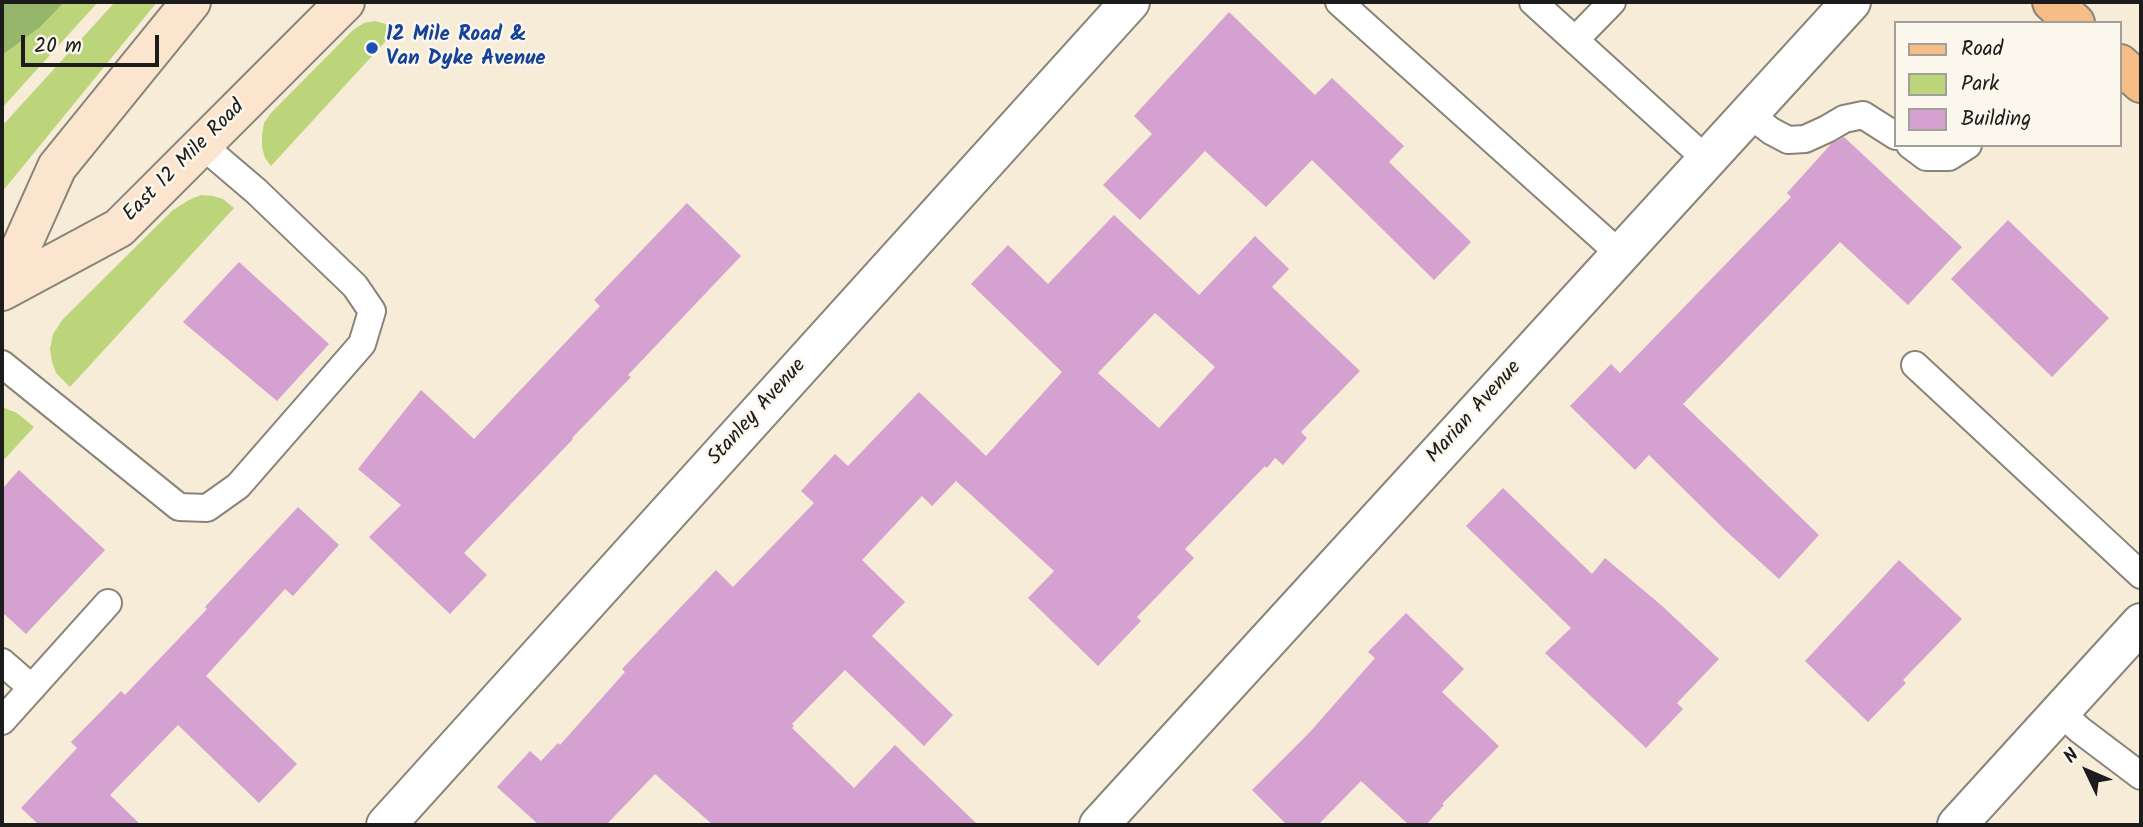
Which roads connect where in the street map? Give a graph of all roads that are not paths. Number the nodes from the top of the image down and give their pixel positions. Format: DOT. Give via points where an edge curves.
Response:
graph roads {
  1 [pos="191,2"];
  2 [pos="345,2"];
  3 [pos="1130,2"];
  4 [pos="1339,2"];
  5 [pos="1533,2"];
  6 [pos="1612,2"];
  7 [pos="1851,2"];
  8 [pos="2052,2"];
  9 [pos="2073,21"];
  10 [pos="1575,40"];
  11 [pos="2122,66"];
  12 [pos="2141,83"];
  13 [pos="1749,114"];
  14 [pos="1895,134"];
  15 [pos="202,145"];
  16 [pos="1913,147"];
  17 [pos="1965,147"];
  18 [pos="1707,160"];
  19 [pos="1620,254"];
  20 [pos="2,291"];
  21 [pos="2,364"];
  22 [pos="1914,365"];
  23 [pos="2141,575"];
  24 [pos="108,603"];
  25 [pos="2141,622"];
  26 [pos="2,662"];
  27 [pos="32,688"];
  28 [pos="2060,712"];
  29 [pos="2,721"];
  30 [pos="2141,776"];
  31 [pos="386,825"];
  32 [pos="1099,825"];
  33 [pos="1957,825"];
  1 -- 20 [label="main road, East 12 Mile Road" via="57,167"];
  2 -- 15 [label="main road, East 12 Mile Road"];
  3 -- 31 [label="street, Stanley Avenue"];
  4 -- 19 [label="lane"];
  5 -- 10 [label="lane"];
  6 -- 10 [label="lane"];
  7 -- 13 [label="street, Marian Avenue"];
  8 -- 9 [label="main road"];
  10 -- 18 [label="lane"];
  11 -- 12 [label="main road"];
  13 -- 14 [label="lane" via="1788,139 1805,139 1844,119 1863,115"];
  13 -- 18 [label="street, Marian Avenue"];
  15 -- 20 [label="main road, East 12 Mile Road" via="119,228"];
  15 -- 21 [label="lane" via="355,286 372,311 362,344 238,486 207,508 179,507"];
  16 -- 17 [label="lane" via="1926,157 1949,157"];
  18 -- 19 [label="street, Marian Avenue"];
  19 -- 32 [label="street, Marian Avenue"];
  22 -- 23 [label="lane"];
  24 -- 27 [label="lane"];
  25 -- 28 [label="street"];
  26 -- 27 [label="lane"];
  27 -- 29 [label="lane"];
  28 -- 30 [label="lane"];
  28 -- 33 [label="street"];
}
